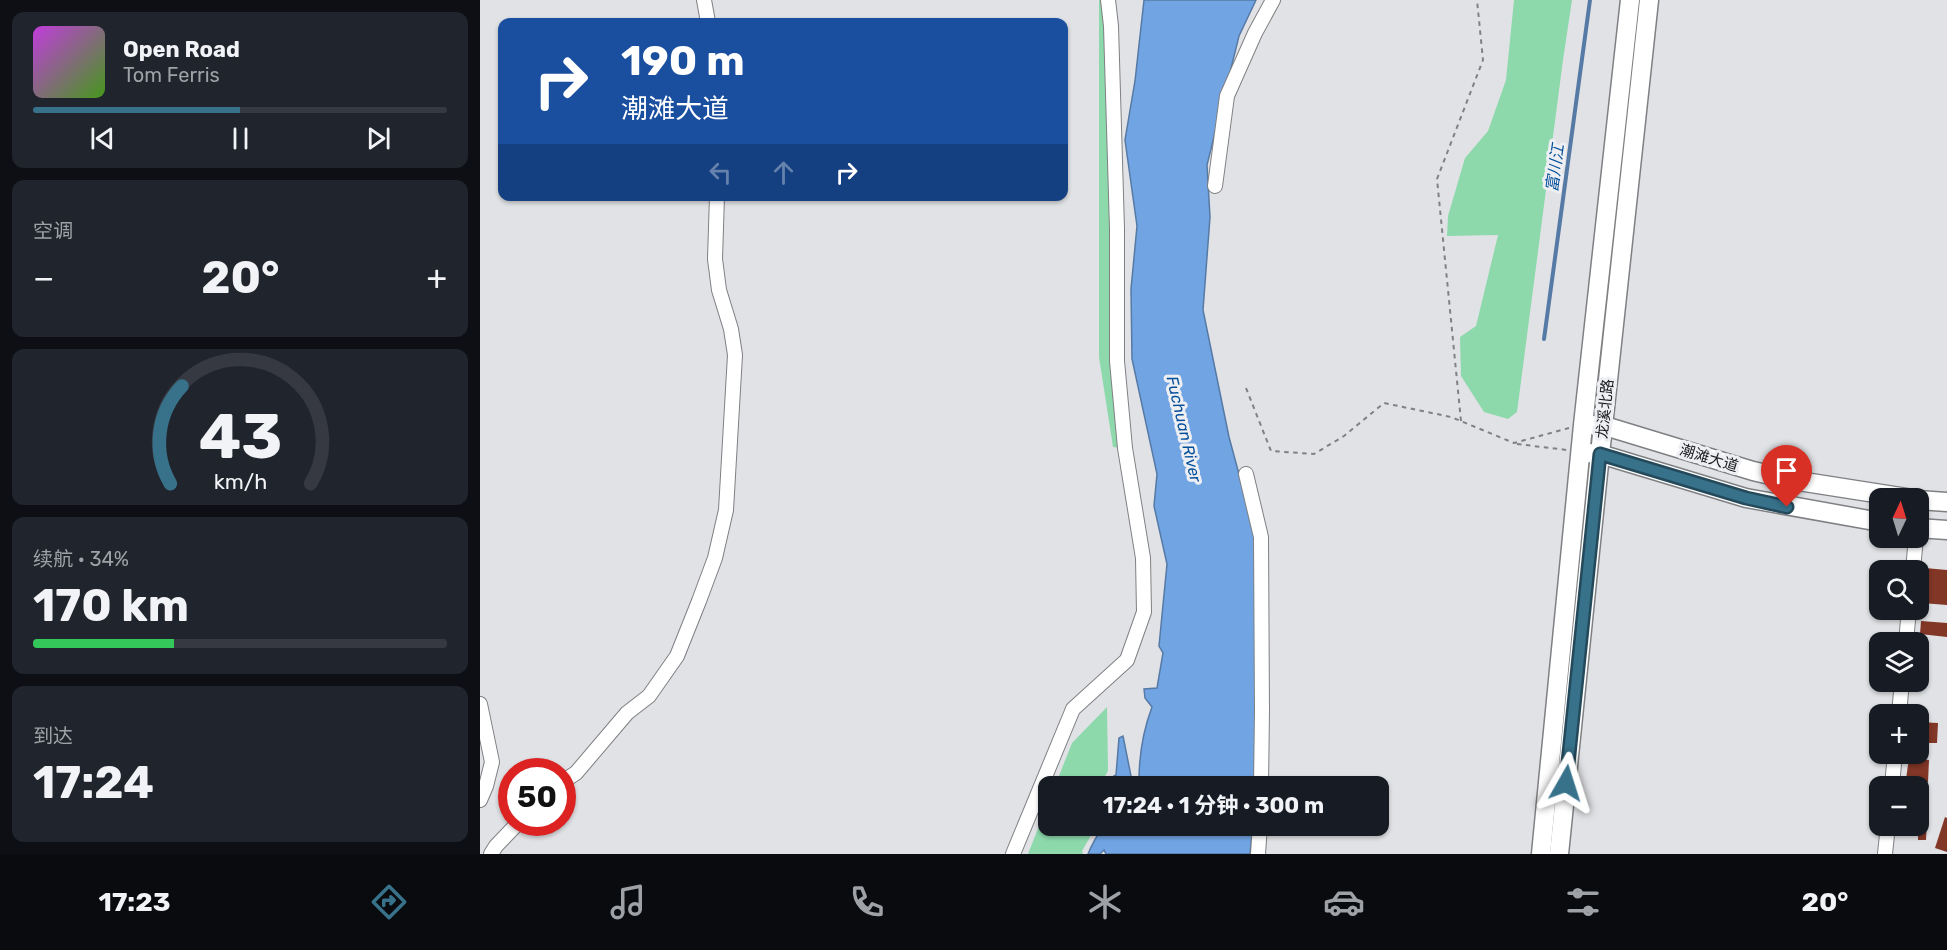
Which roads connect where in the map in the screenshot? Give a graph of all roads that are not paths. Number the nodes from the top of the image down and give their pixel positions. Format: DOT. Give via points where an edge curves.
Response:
graph roads {
  1 [pos="704,0"];
  2 [pos="1108,0"];
  3 [pos="1273,0"];
  4 [pos="1630,0"];
  5 [pos="1649,0"];
  6 [pos="707,18"];
  7 [pos="1215,186"];
  8 [pos="717,201"];
  9 [pos="1583,424"];
  10 [pos="1603,426"];
  11 [pos="1581,452"];
  12 [pos="1600,454"];
  13 [pos="1246,474"];
  14 [pos="1869,491"];
  15 [pos="1929,501"];
  16 [pos="1947,502"];
  17 [pos="1869,520"];
  18 [pos="1929,529"];
  19 [pos="1947,530"];
  20 [pos="480,704"];
  21 [pos="486,764"];
  22 [pos="576,773"];
  23 [pos="1261,776"];
  24 [pos="480,800"];
  25 [pos="506,836"];
  26 [pos="1259,836"];
  27 [pos="1887,836"];
  28 [pos="491,854"];
  29 [pos="1013,854"];
  30 [pos="1258,854"];
  31 [pos="1541,854"];
  32 [pos="1559,854"];
  33 [pos="1885,854"];
  1 -- 6 [label="street"];
  2 -- 29 [label="street" via="1117,229 1117,361 1125,448 1143,558 1144,612 1127,660 1073,709"];
  3 -- 7 [label="street" via="1227,96"];
  4 -- 9 [label="main road, 龙溪北路"];
  5 -- 10 [label="main road, 龙溪北路"];
  8 -- 22 [label="street" via="715,259 735,355 726,510 715,558 677,656 649,696 627,713"];
  9 -- 10 [label="main road, 潮滩大道"];
  9 -- 11 [label="main road, 龙溪北路"];
  10 -- 12 [label="main road, 龙溪北路"];
  10 -- 14 [label="main road, 潮滩大道" via="1753,471"];
  11 -- 12 [label="main road, 潮滩大道"];
  11 -- 31 [label="main road, 龙溪北路"];
  12 -- 17 [label="main road, 潮滩大道" via="1746,498"];
  12 -- 32 [label="main road, 龙溪北路"];
  13 -- 23 [label="street" via="1261,537"];
  15 -- 16 [label="main road"];
  18 -- 19 [label="main road"];
  20 -- 21 [label="street"];
  21 -- 24 [label="street" via="486,786"];
  25 -- 28 [label="street"];
  26 -- 30 [label="street"];
  27 -- 33 [label="street"];
}
